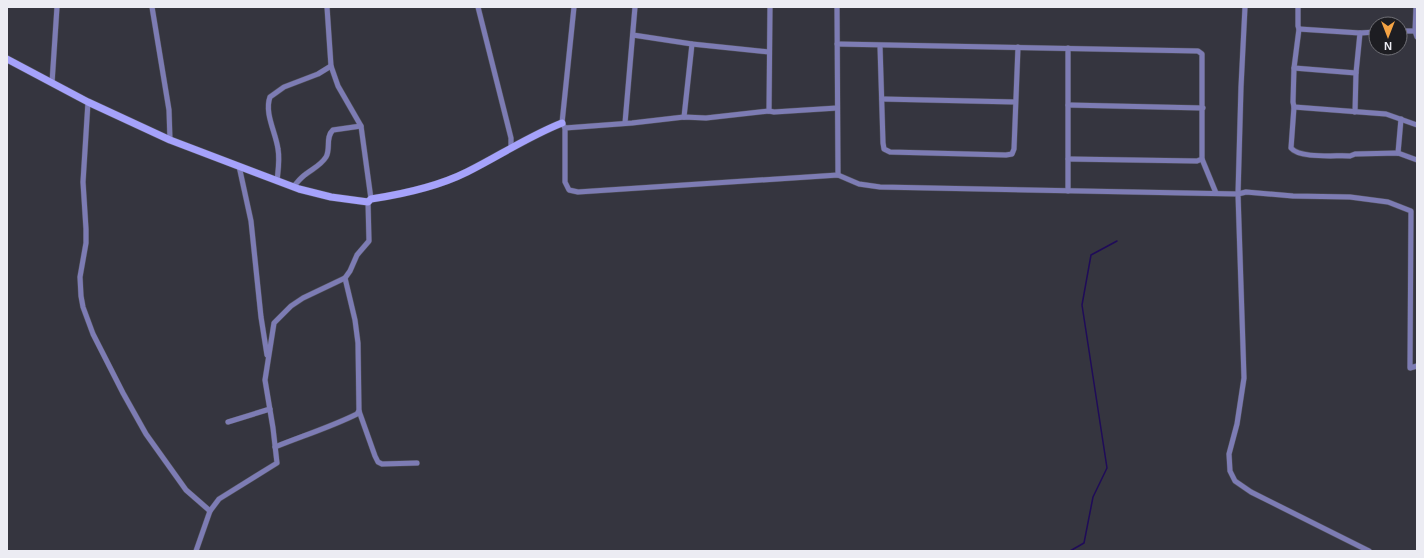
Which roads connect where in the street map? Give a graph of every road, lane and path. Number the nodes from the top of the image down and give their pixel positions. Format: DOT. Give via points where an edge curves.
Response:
graph roads {
  1 [pos="57,7"];
  2 [pos="152,7"];
  3 [pos="334,7"];
  4 [pos="478,7"];
  5 [pos="574,7"];
  6 [pos="636,7"];
  7 [pos="770,7"];
  8 [pos="837,7"];
  9 [pos="1245,7"];
  10 [pos="1298,7"];
  11 [pos="1416,7"];
  12 [pos="327,8"];
  13 [pos="1299,30"];
  14 [pos="1408,31"];
  15 [pos="1415,31"];
  16 [pos="1368,32"];
  17 [pos="1360,33"];
  18 [pos="633,35"];
  19 [pos="1417,37"];
  20 [pos="692,44"];
  21 [pos="837,44"];
  22 [pos="880,46"];
  23 [pos="1018,47"];
  24 [pos="1068,48"];
  25 [pos="769,52"];
  26 [pos="7,59"];
  27 [pos="331,66"];
  28 [pos="1294,68"];
  29 [pos="1356,73"];
  30 [pos="52,82"];
  31 [pos="882,100"];
  32 [pos="88,102"];
  33 [pos="1016,102"];
  34 [pos="1068,105"];
  35 [pos="1294,107"];
  36 [pos="838,108"];
  37 [pos="1203,108"];
  38 [pos="769,111"];
  39 [pos="1355,112"];
  40 [pos="684,117"];
  41 [pos="1401,119"];
  42 [pos="625,123"];
  43 [pos="564,125"];
  44 [pos="1417,125"];
  45 [pos="361,126"];
  46 [pos="170,140"];
  47 [pos="511,148"];
  48 [pos="1398,153"];
  49 [pos="1068,159"];
  50 [pos="1202,159"];
  51 [pos="1417,160"];
  52 [pos="239,166"];
  53 [pos="838,175"];
  54 [pos="277,181"];
  55 [pos="293,187"];
  56 [pos="1068,191"];
  57 [pos="1216,193"];
  58 [pos="1238,194"];
  59 [pos="369,201"];
  60 [pos="1411,210"];
  61 [pos="1417,213"];
  62 [pos="345,278"];
  63 [pos="268,361"];
  64 [pos="1417,366"];
  65 [pos="270,409"];
  66 [pos="359,411"];
  67 [pos="228,422"];
  68 [pos="275,447"];
  69 [pos="417,463"];
  70 [pos="210,511"];
  71 [pos="196,551"];
  72 [pos="1369,551"];
  1 -- 30 [label="street"];
  2 -- 46 [label="street" via="169,110"];
  3 -- 12 [label="street"];
  4 -- 47 [label="street" via="511,138"];
  5 -- 43 [label="street"];
  6 -- 18 [label="street"];
  7 -- 25 [label="street"];
  8 -- 21 [label="street"];
  9 -- 58 [label="street"];
  10 -- 13 [label="street"];
  11 -- 15 [label="street"];
  12 -- 27 [label="street"];
  13 -- 17 [label="street"];
  13 -- 28 [label="street"];
  14 -- 15 [label="street"];
  15 -- 19 [label="street"];
  16 -- 17 [label="street"];
  17 -- 29 [label="street"];
  18 -- 20 [label="street"];
  18 -- 42 [label="street"];
  20 -- 25 [label="street"];
  20 -- 40 [label="street"];
  21 -- 22 [label="street"];
  21 -- 36 [label="street"];
  22 -- 23 [label="street"];
  22 -- 31 [label="street"];
  23 -- 24 [label="street"];
  23 -- 33 [label="street"];
  24 -- 34 [label="street"];
  24 -- 37 [label="street" via="1198,51 1203,59"];
  25 -- 38 [label="street"];
  26 -- 30 [label="street"];
  27 -- 45 [label="street" via="338,86"];
  27 -- 54 [label="street" via="318,74 284,87 270,97 268,109 279,158"];
  28 -- 29 [label="street"];
  28 -- 35 [label="street"];
  29 -- 39 [label="street"];
  30 -- 32 [label="street"];
  31 -- 33 [label="street"];
  31 -- 33 [label="street" via="883,143 884,149 890,152 1006,155 1012,154 1014,149"];
  32 -- 46 [label="street"];
  32 -- 70 [label="street" via="83,182 86,243 80,277 83,307 93,334 146,434 186,490"];
  34 -- 37 [label="street"];
  34 -- 49 [label="street"];
  35 -- 39 [label="street"];
  35 -- 48 [label="street" via="1291,148 1294,151 1305,155 1350,156"];
  36 -- 38 [label="street"];
  36 -- 53 [label="street"];
  37 -- 50 [label="street"];
  38 -- 40 [label="street" via="706,118"];
  39 -- 41 [label="street" via="1386,114"];
  40 -- 42 [label="street"];
  41 -- 44 [label="street"];
  41 -- 48 [label="street"];
  42 -- 43 [label="street"];
  43 -- 47 [label="street"];
  43 -- 53 [label="street" via="565,182 569,190 578,192"];
  45 -- 55 [label="street" via="333,130 326,158"];
  45 -- 59 [label="street"];
  46 -- 52 [label="street"];
  47 -- 59 [label="street" via="467,172 440,183 414,192"];
  48 -- 51 [label="street"];
  49 -- 50 [label="street"];
  49 -- 56 [label="street"];
  50 -- 57 [label="street"];
  52 -- 54 [label="street"];
  52 -- 63 [label="street" via="251,220"];
  53 -- 56 [label="street" via="858,184 880,186"];
  54 -- 55 [label="street"];
  55 -- 59 [label="street" via="331,197"];
  56 -- 57 [label="street"];
  57 -- 58 [label="street"];
  58 -- 60 [label="street" via="1246,192 1350,197 1388,202"];
  58 -- 72 [label="street" via="1244,378 1237,424 1229,454 1230,471 1235,481 1251,492"];
  59 -- 62 [label="street" via="369,241 357,255"];
  60 -- 61 [label="street"];
  60 -- 64 [label="street" via="1410,368"];
  62 -- 63 [label="street" via="304,298 282,314 274,324"];
  62 -- 66 [label="street" via="358,343"];
  63 -- 65 [label="street" via="266,380"];
  65 -- 67 [label="street"];
  65 -- 68 [label="street"];
  66 -- 68 [label="street" via="328,427"];
  66 -- 69 [label="street" via="378,462"];
  68 -- 70 [label="street" via="276,463 219,499"];
  70 -- 71 [label="street"];
}
